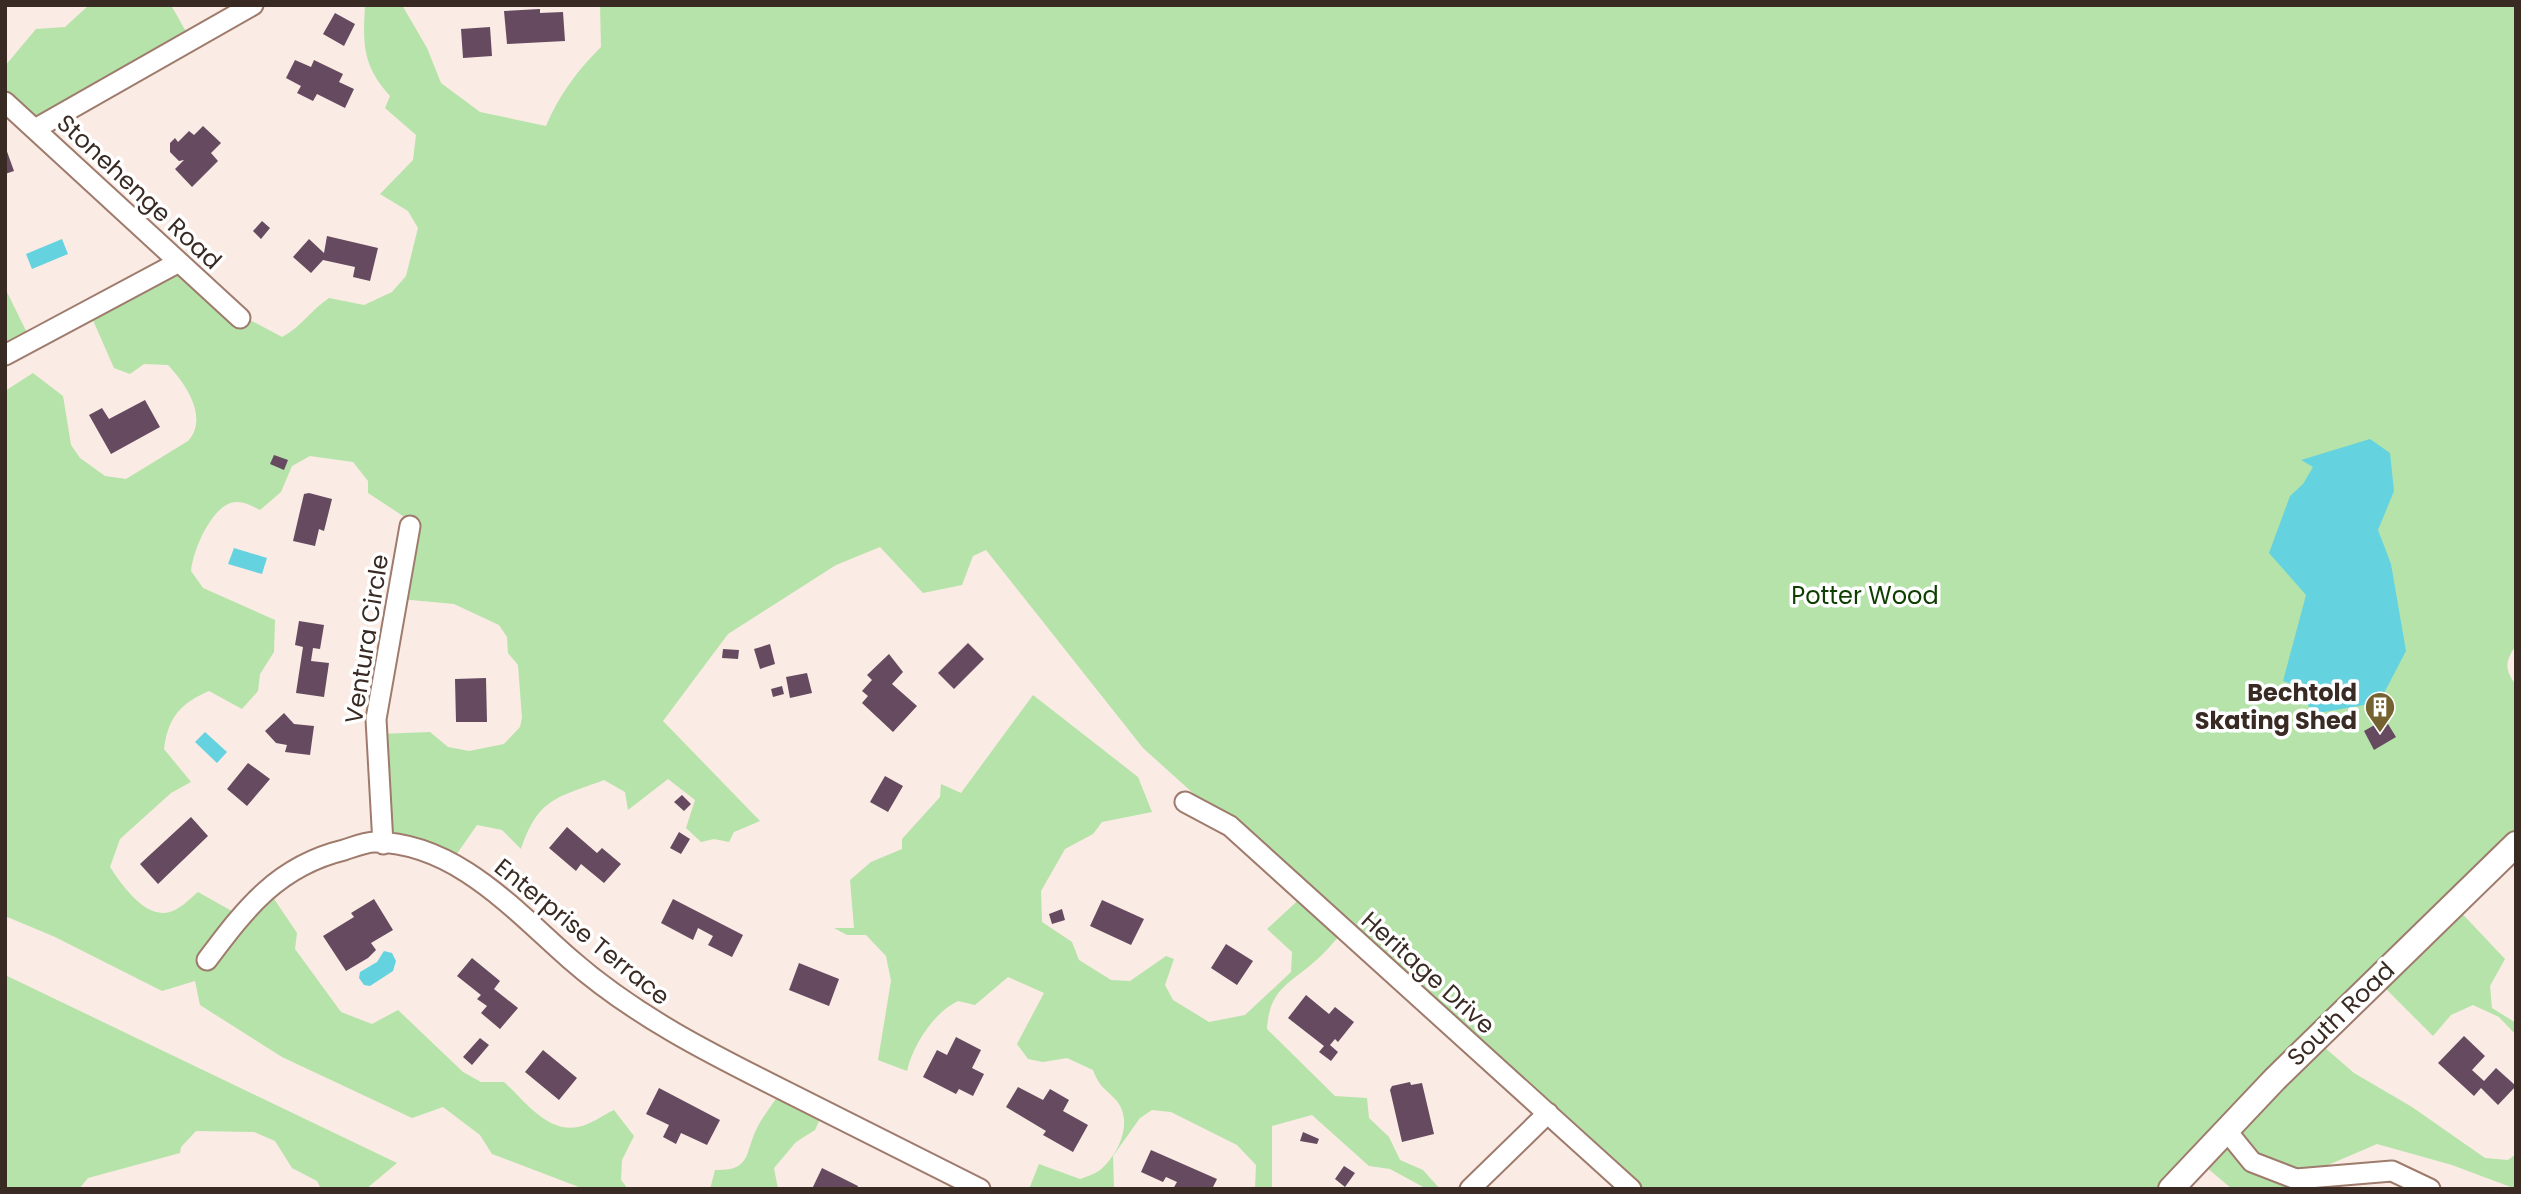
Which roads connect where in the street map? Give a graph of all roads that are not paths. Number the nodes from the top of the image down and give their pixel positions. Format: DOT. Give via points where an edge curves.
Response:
graph roads {
  1 [pos="253,5"];
  2 [pos="5,102"];
  3 [pos="35,129"];
  4 [pos="179,262"];
  5 [pos="240,318"];
  6 [pos="5,355"];
  7 [pos="410,526"];
  8 [pos="1185,803"];
  9 [pos="383,844"];
  10 [pos="2516,844"];
  11 [pos="207,960"];
  12 [pos="1548,1113"];
  13 [pos="2227,1130"];
  14 [pos="980,1189"];
  15 [pos="1470,1189"];
  16 [pos="1631,1189"];
  17 [pos="2171,1189"];
  18 [pos="2430,1189"];
  1 -- 3 [label="street"];
  2 -- 3 [label="street, Stonehenge Road"];
  3 -- 4 [label="street, Stonehenge Road"];
  4 -- 5 [label="street, Stonehenge Road"];
  4 -- 6 [label="street"];
  7 -- 9 [label="street, Ventura Circle" via="376,719"];
  8 -- 12 [label="street, Heritage Drive" via="1230,826"];
  9 -- 11 [label="street, Enterprise Terrace" via="323,855 278,880 248,905"];
  9 -- 14 [label="street, Enterprise Terrace" via="408,847 453,864 489,887 573,961 688,1043"];
  10 -- 13 [label="street, South Road"];
  12 -- 15 [label="street"];
  12 -- 16 [label="street, Heritage Drive"];
  13 -- 17 [label="street, South Road"];
  13 -- 18 [label="street" via="2252,1162 2296,1179 2392,1171"];
}
